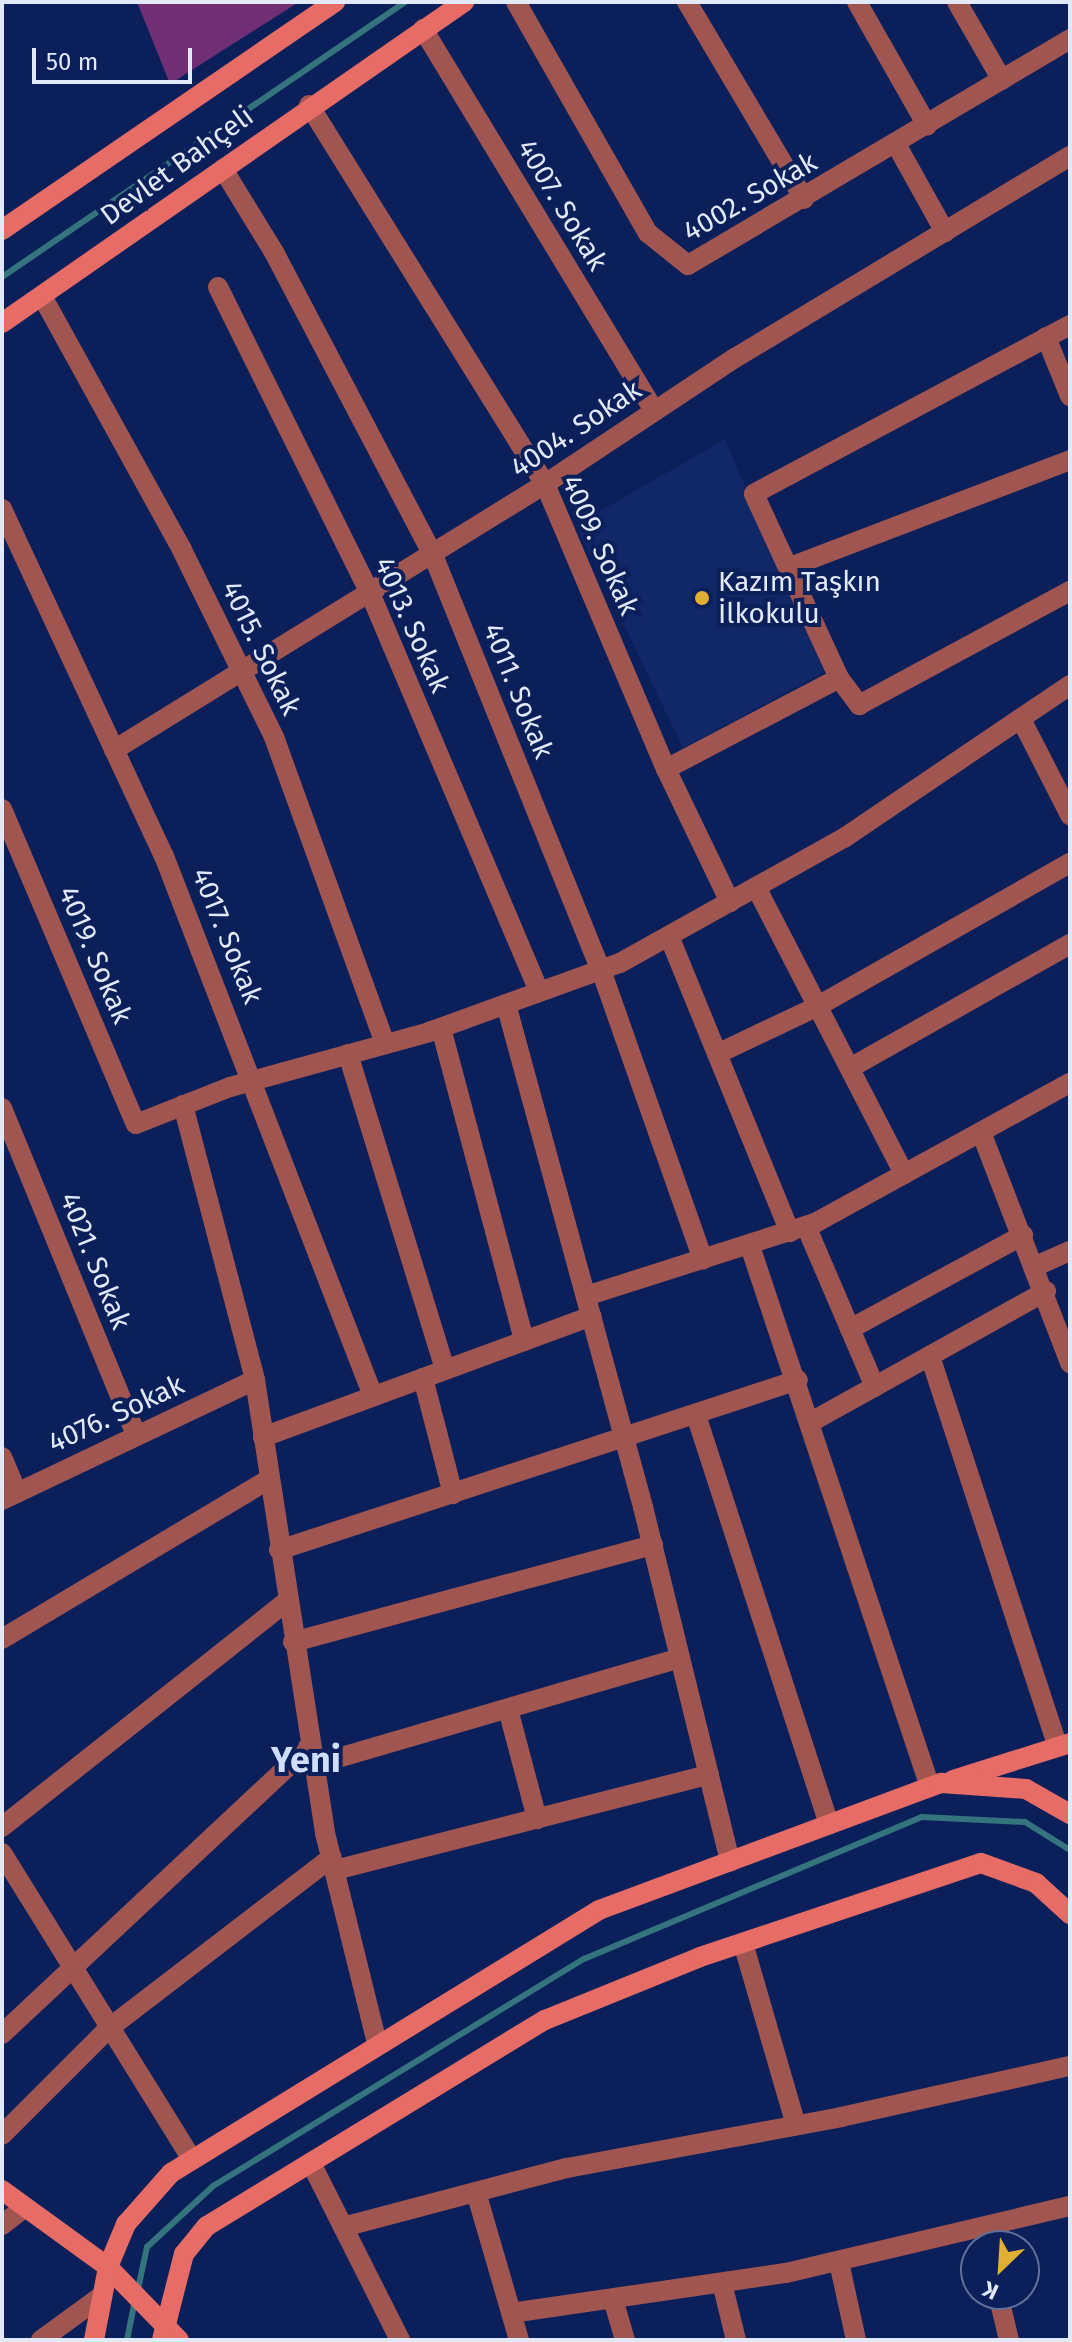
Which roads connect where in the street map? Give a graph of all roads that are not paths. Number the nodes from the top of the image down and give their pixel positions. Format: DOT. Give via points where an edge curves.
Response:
graph roads {
  1 [pos="335,2"];
  2 [pos="464,2"];
  3 [pos="516,2"];
  4 [pos="687,2"];
  5 [pos="857,2"];
  6 [pos="957,2"];
  7 [pos="423,29"];
  8 [pos="1070,39"];
  9 [pos="1002,80"];
  10 [pos="309,105"];
  11 [pos="927,125"];
  12 [pos="896,144"];
  13 [pos="1070,156"];
  14 [pos="223,169"];
  15 [pos="804,199"];
  16 [pos="2,230"];
  17 [pos="945,232"];
  18 [pos="218,287"];
  19 [pos="42,296"];
  20 [pos="2,323"];
  21 [pos="1070,325"];
  22 [pos="1046,337"];
  23 [pos="1070,396"];
  24 [pos="654,410"];
  25 [pos="1070,460"];
  26 [pos="545,484"];
  27 [pos="2,509"];
  28 [pos="7,532"];
  29 [pos="433,555"];
  30 [pos="790,567"];
  31 [pos="1070,591"];
  32 [pos="370,593"];
  33 [pos="241,671"];
  34 [pos="839,678"];
  35 [pos="1070,685"];
  36 [pos="1022,721"];
  37 [pos="114,750"];
  38 [pos="666,769"];
  39 [pos="1065,793"];
  40 [pos="2,809"];
  41 [pos="1070,815"];
  42 [pos="1070,863"];
  43 [pos="756,887"];
  44 [pos="730,902"];
  45 [pos="669,936"];
  46 [pos="1070,944"];
  47 [pos="601,970"];
  48 [pos="539,992"];
  49 [pos="506,1004"];
  50 [pos="818,1006"];
  51 [pos="441,1028"];
  52 [pos="385,1044"];
  53 [pos="348,1054"];
  54 [pos="717,1054"];
  55 [pos="850,1068"];
  56 [pos="255,1080"];
  57 [pos="1070,1083"];
  58 [pos="183,1105"];
  59 [pos="2,1108"];
  60 [pos="981,1132"];
  61 [pos="904,1174"];
  62 [pos="798,1229"];
  63 [pos="1023,1235"];
  64 [pos="750,1246"];
  65 [pos="1070,1251"];
  66 [pos="703,1260"];
  67 [pos="1036,1266"];
  68 [pos="1046,1291"];
  69 [pos="589,1306"];
  70 [pos="850,1329"];
  71 [pos="524,1341"];
  72 [pos="930,1356"];
  73 [pos="1070,1363"];
  74 [pos="445,1369"];
  75 [pos="423,1378"];
  76 [pos="255,1380"];
  77 [pos="798,1380"];
  78 [pos="875,1387"];
  79 [pos="373,1396"];
  80 [pos="696,1415"];
  81 [pos="811,1422"];
  82 [pos="136,1435"];
  83 [pos="263,1437"];
  84 [pos="625,1439"];
  85 [pos="2,1457"];
  86 [pos="269,1479"];
  87 [pos="453,1494"];
  88 [pos="9,1496"];
  89 [pos="653,1545"];
  90 [pos="279,1550"];
  91 [pos="287,1601"];
  92 [pos="2,1639"];
  93 [pos="293,1642"];
  94 [pos="680,1658"];
  95 [pos="508,1709"];
  96 [pos="311,1745"];
  97 [pos="1064,1745"];
  98 [pos="314,1765"];
  99 [pos="709,1775"];
  100 [pos="936,1785"];
  101 [pos="1070,1814"];
  102 [pos="537,1819"];
  103 [pos="829,1824"];
  104 [pos="2,1827"];
  105 [pos="2,1853"];
  106 [pos="730,1861"];
  107 [pos="333,1863"];
  108 [pos="1070,1914"];
  109 [pos="743,1943"];
  110 [pos="71,1968"];
  111 [pos="108,2029"];
  112 [pos="2,2034"];
  113 [pos="377,2043"];
  114 [pos="1070,2066"];
  115 [pos="796,2125"];
  116 [pos="2,2135"];
  117 [pos="192,2160"];
  118 [pos="312,2165"];
  119 [pos="2,2190"];
  120 [pos="476,2192"];
  121 [pos="1070,2206"];
  122 [pos="24,2208"];
  123 [pos="2,2225"];
  124 [pos="343,2227"];
  125 [pos="1006,2230"];
  126 [pos="960,2242"];
  127 [pos="839,2262"];
  128 [pos="108,2267"];
  129 [pos="722,2283"];
  130 [pos="100,2297"];
  131 [pos="613,2299"];
  132 [pos="1002,2310"];
  133 [pos="511,2313"];
  134 [pos="169,2335"];
  135 [pos="41,2340"];
  136 [pos="94,2340"];
  137 [pos="400,2340"];
  138 [pos="519,2340"];
  139 [pos="625,2340"];
  140 [pos="736,2340"];
  141 [pos="856,2340"];
  142 [pos="1009,2340"];
  1 -- 16 [label="street, Devlet Bahçeli"];
  2 -- 7 [label="street, Devlet Bahçeli"];
  3 -- 15 [label="street, 4002. Sokak" via="648,233 677,258 688,265 708,256"];
  4 -- 15 [label="street"];
  5 -- 11 [label="street"];
  6 -- 9 [label="street"];
  7 -- 10 [label="street, Devlet Bahçeli"];
  7 -- 24 [label="street, 4007. Sokak"];
  8 -- 9 [label="street, 4002. Sokak"];
  9 -- 11 [label="street, 4002. Sokak"];
  10 -- 14 [label="street, Devlet Bahçeli"];
  10 -- 26 [label="street, 4009. Sokak"];
  11 -- 12 [label="street, 4002. Sokak"];
  12 -- 15 [label="street, 4002. Sokak"];
  12 -- 17 [label="street"];
  13 -- 17 [label="street, 4004. Sokak"];
  14 -- 19 [label="street, Devlet Bahçeli"];
  14 -- 29 [label="street, 4011. Sokak" via="275,254"];
  17 -- 24 [label="street, 4004. Sokak"];
  18 -- 32 [label="street, 4013. Sokak"];
  19 -- 20 [label="street, Devlet Bahçeli"];
  19 -- 33 [label="street, 4015. Sokak" via="182,550"];
  21 -- 22 [label="street"];
  22 -- 23 [label="street"];
  22 -- 30 [label="street" via="754,494"];
  24 -- 26 [label="street, 4004. Sokak"];
  25 -- 30 [label="street"];
  26 -- 29 [label="street, 4004. Sokak"];
  26 -- 38 [label="street, 4009. Sokak"];
  27 -- 28 [label="street, 4017. Sokak"];
  28 -- 37 [label="street, 4017. Sokak"];
  29 -- 32 [label="street, 4004. Sokak"];
  29 -- 47 [label="street, 4011. Sokak"];
  30 -- 34 [label="street"];
  31 -- 34 [label="street" via="859,705"];
  32 -- 33 [label="street, 4004. Sokak"];
  32 -- 48 [label="street, 4013. Sokak"];
  33 -- 37 [label="street, 4004. Sokak"];
  33 -- 52 [label="street, 4015. Sokak" via="274,737"];
  34 -- 38 [label="street"];
  35 -- 36 [label="street"];
  36 -- 39 [label="street"];
  36 -- 43 [label="street" via="844,838"];
  37 -- 56 [label="street, 4017. Sokak" via="164,856"];
  38 -- 44 [label="street, 4009. Sokak"];
  39 -- 41 [label="street"];
  40 -- 58 [label="street, 4019. Sokak" via="136,1124"];
  42 -- 50 [label="street"];
  43 -- 44 [label="street"];
  43 -- 50 [label="street"];
  44 -- 45 [label="street"];
  45 -- 47 [label="street"];
  45 -- 54 [label="street"];
  46 -- 55 [label="street"];
  47 -- 48 [label="street"];
  47 -- 66 [label="street, 4011. Sokak"];
  48 -- 49 [label="street"];
  49 -- 51 [label="street"];
  49 -- 69 [label="street"];
  50 -- 54 [label="street"];
  50 -- 55 [label="street"];
  51 -- 52 [label="street"];
  51 -- 71 [label="street"];
  52 -- 53 [label="street"];
  53 -- 56 [label="street"];
  53 -- 74 [label="street"];
  54 -- 62 [label="street"];
  55 -- 61 [label="street"];
  56 -- 58 [label="street"];
  56 -- 79 [label="street, 4017. Sokak"];
  57 -- 60 [label="street"];
  58 -- 76 [label="street"];
  59 -- 82 [label="street, 4021. Sokak"];
  60 -- 61 [label="street"];
  60 -- 63 [label="street"];
  61 -- 62 [label="street"];
  62 -- 64 [label="street"];
  62 -- 70 [label="street"];
  63 -- 67 [label="street"];
  63 -- 70 [label="street"];
  64 -- 66 [label="street"];
  64 -- 77 [label="street"];
  65 -- 67 [label="street"];
  66 -- 69 [label="street"];
  67 -- 68 [label="street"];
  68 -- 72 [label="street"];
  68 -- 73 [label="street"];
  69 -- 71 [label="street"];
  69 -- 84 [label="street"];
  70 -- 78 [label="street"];
  71 -- 74 [label="street"];
  72 -- 78 [label="street"];
  72 -- 97 [label="street"];
  74 -- 75 [label="street"];
  75 -- 79 [label="street"];
  75 -- 87 [label="street"];
  76 -- 82 [label="street, 4076. Sokak"];
  76 -- 83 [label="street"];
  77 -- 80 [label="street"];
  77 -- 81 [label="street"];
  78 -- 81 [label="street"];
  79 -- 83 [label="street"];
  80 -- 84 [label="street"];
  80 -- 103 [label="street"];
  81 -- 100 [label="street"];
  82 -- 88 [label="street, 4076. Sokak"];
  83 -- 86 [label="street"];
  84 -- 87 [label="street"];
  84 -- 89 [label="street"];
  85 -- 88 [label="street"];
  86 -- 90 [label="street"];
  86 -- 92 [label="street"];
  87 -- 90 [label="street"];
  89 -- 93 [label="street"];
  89 -- 94 [label="street"];
  90 -- 91 [label="street"];
  91 -- 93 [label="street"];
  91 -- 104 [label="street"];
  93 -- 96 [label="street"];
  94 -- 95 [label="street"];
  94 -- 99 [label="street"];
  95 -- 98 [label="street"];
  95 -- 102 [label="street"];
  96 -- 98 [label="street"];
  96 -- 110 [label="street"];
  97 -- 100 [label="street"];
  98 -- 107 [label="street"];
  99 -- 102 [label="street"];
  99 -- 106 [label="street"];
  100 -- 101 [label="street" via="1026,1789"];
  100 -- 103 [label="street"];
  102 -- 107 [label="street"];
  103 -- 106 [label="street"];
  105 -- 110 [label="street"];
  106 -- 113 [label="street" via="599,1910"];
  107 -- 111 [label="street"];
  107 -- 113 [label="street"];
  108 -- 109 [label="street" via="1036,1883 981,1863"];
  109 -- 115 [label="street"];
  109 -- 118 [label="street" via="545,2020"];
  110 -- 111 [label="street"];
  110 -- 112 [label="street"];
  111 -- 116 [label="street"];
  111 -- 117 [label="street"];
  113 -- 117 [label="street"];
  114 -- 115 [label="street"];
  115 -- 120 [label="street" via="567,2168"];
  117 -- 128 [label="street" via="171,2173 126,2224"];
  118 -- 124 [label="street"];
  118 -- 134 [label="street" via="207,2226 184,2254"];
  119 -- 122 [label="street"];
  120 -- 124 [label="street"];
  120 -- 133 [label="street"];
  121 -- 125 [label="street"];
  122 -- 123 [label="street"];
  122 -- 128 [label="street"];
  124 -- 137 [label="street"];
  126 -- 127 [label="street"];
  127 -- 129 [label="street"];
  127 -- 141 [label="street"];
  128 -- 130 [label="street"];
  128 -- 134 [label="street"];
  129 -- 131 [label="street"];
  129 -- 140 [label="street"];
  130 -- 135 [label="street"];
  130 -- 136 [label="street"];
  131 -- 133 [label="street"];
  131 -- 139 [label="street"];
  132 -- 142 [label="street"];
  133 -- 138 [label="street"];
}
